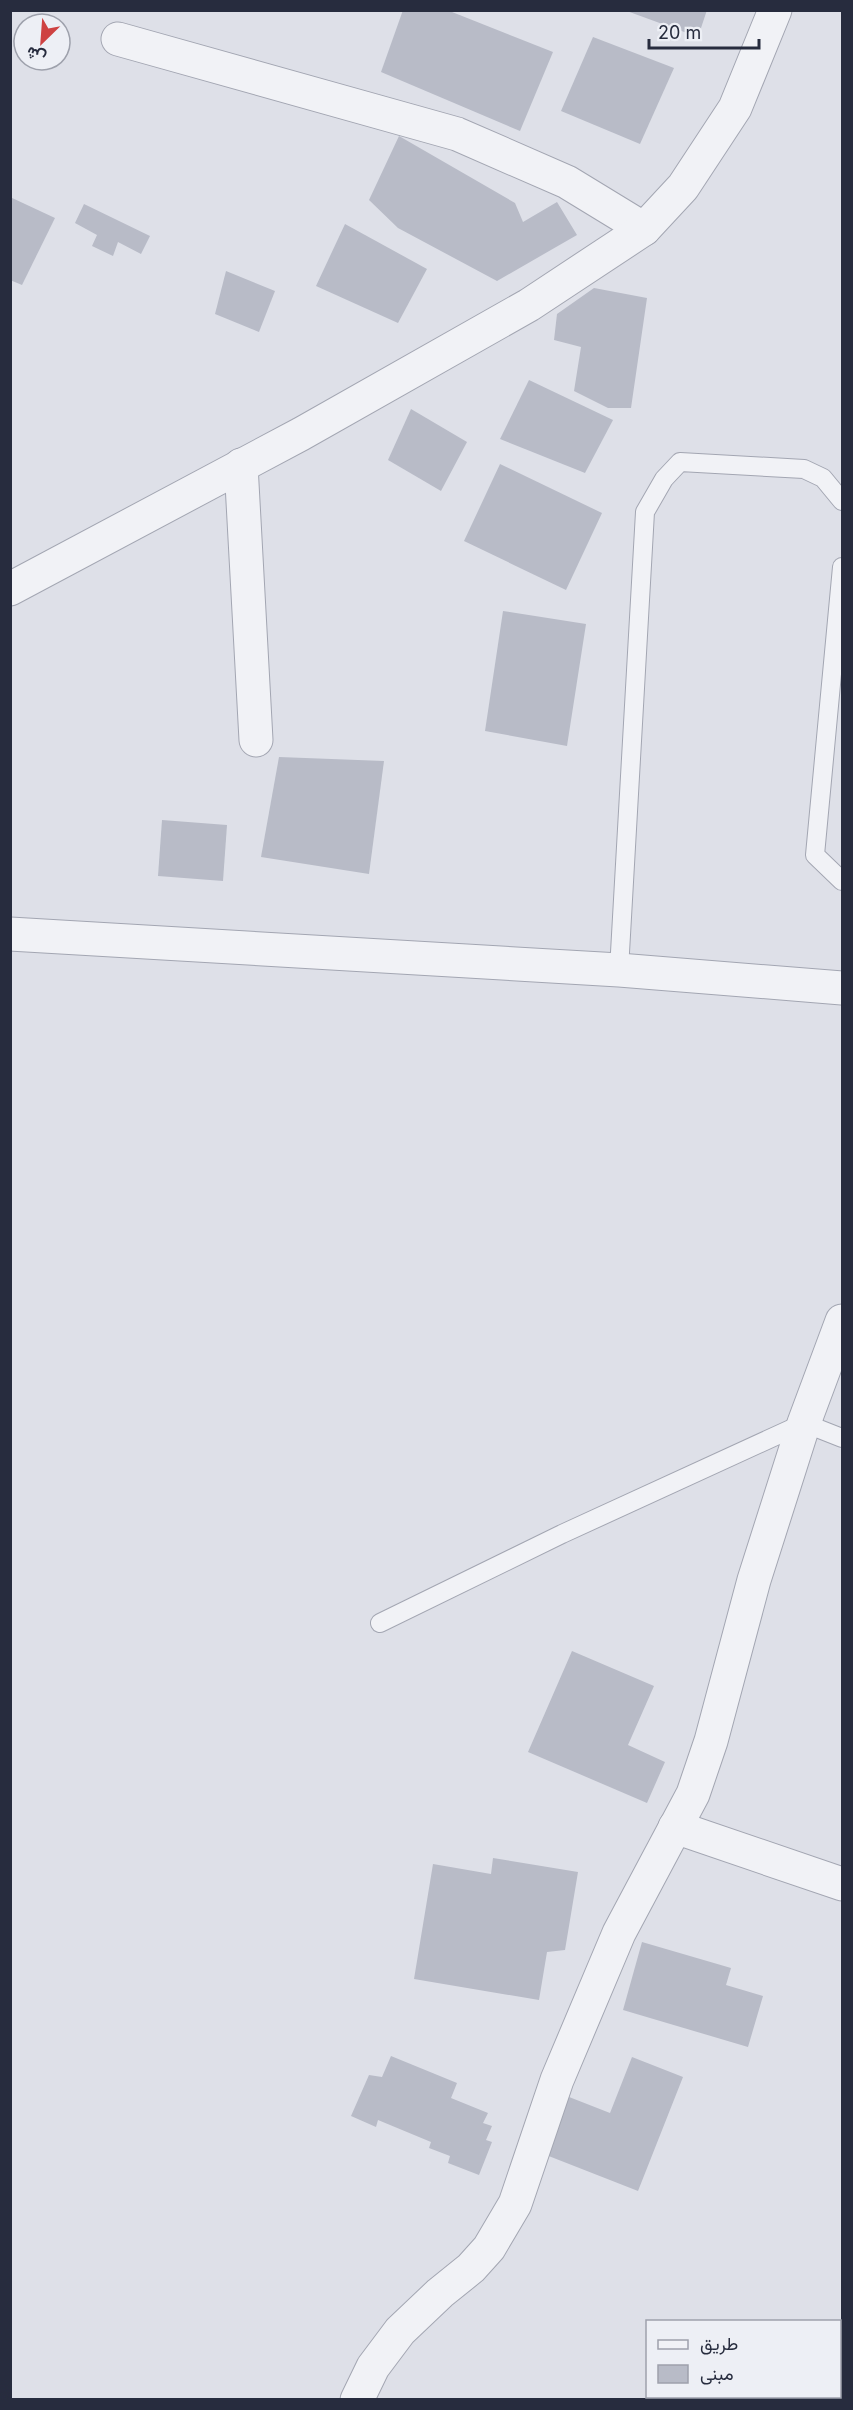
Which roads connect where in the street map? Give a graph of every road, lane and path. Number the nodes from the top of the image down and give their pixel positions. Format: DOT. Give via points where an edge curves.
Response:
graph roads {
  1 [pos="775,10"];
  2 [pos="118,39"];
  3 [pos="644,229"];
  4 [pos="241,465"];
  5 [pos="843,501"];
  6 [pos="843,567"];
  7 [pos="10,590"];
  8 [pos="256,740"];
  9 [pos="843,881"];
  10 [pos="10,934"];
  11 [pos="619,970"];
  12 [pos="843,988"];
  13 [pos="843,1321"];
  14 [pos="804,1423"];
  15 [pos="843,1438"];
  16 [pos="380,1623"];
  17 [pos="675,1827"];
  18 [pos="843,1884"];
  19 [pos="357,2400"];
  1 -- 3 [label="street" via="735,108 683,186"];
  2 -- 3 [label="street" via="457,134 567,182"];
  3 -- 4 [label="street" via="529,305"];
  4 -- 7 [label="street"];
  4 -- 8 [label="street"];
  5 -- 11 [label="lane" via="823,478 804,469 680,462 664,479 645,512"];
  6 -- 9 [label="lane" via="815,855"];
  10 -- 11 [label="street"];
  11 -- 12 [label="street"];
  13 -- 14 [label="street"];
  14 -- 15 [label="lane"];
  14 -- 16 [label="lane"];
  14 -- 17 [label="street" via="754,1580 711,1741 693,1794"];
  17 -- 18 [label="street"];
  17 -- 19 [label="street" via="618,1933 557,2080 515,2204 489,2248 471,2268 400,2331 373,2367"];
}
